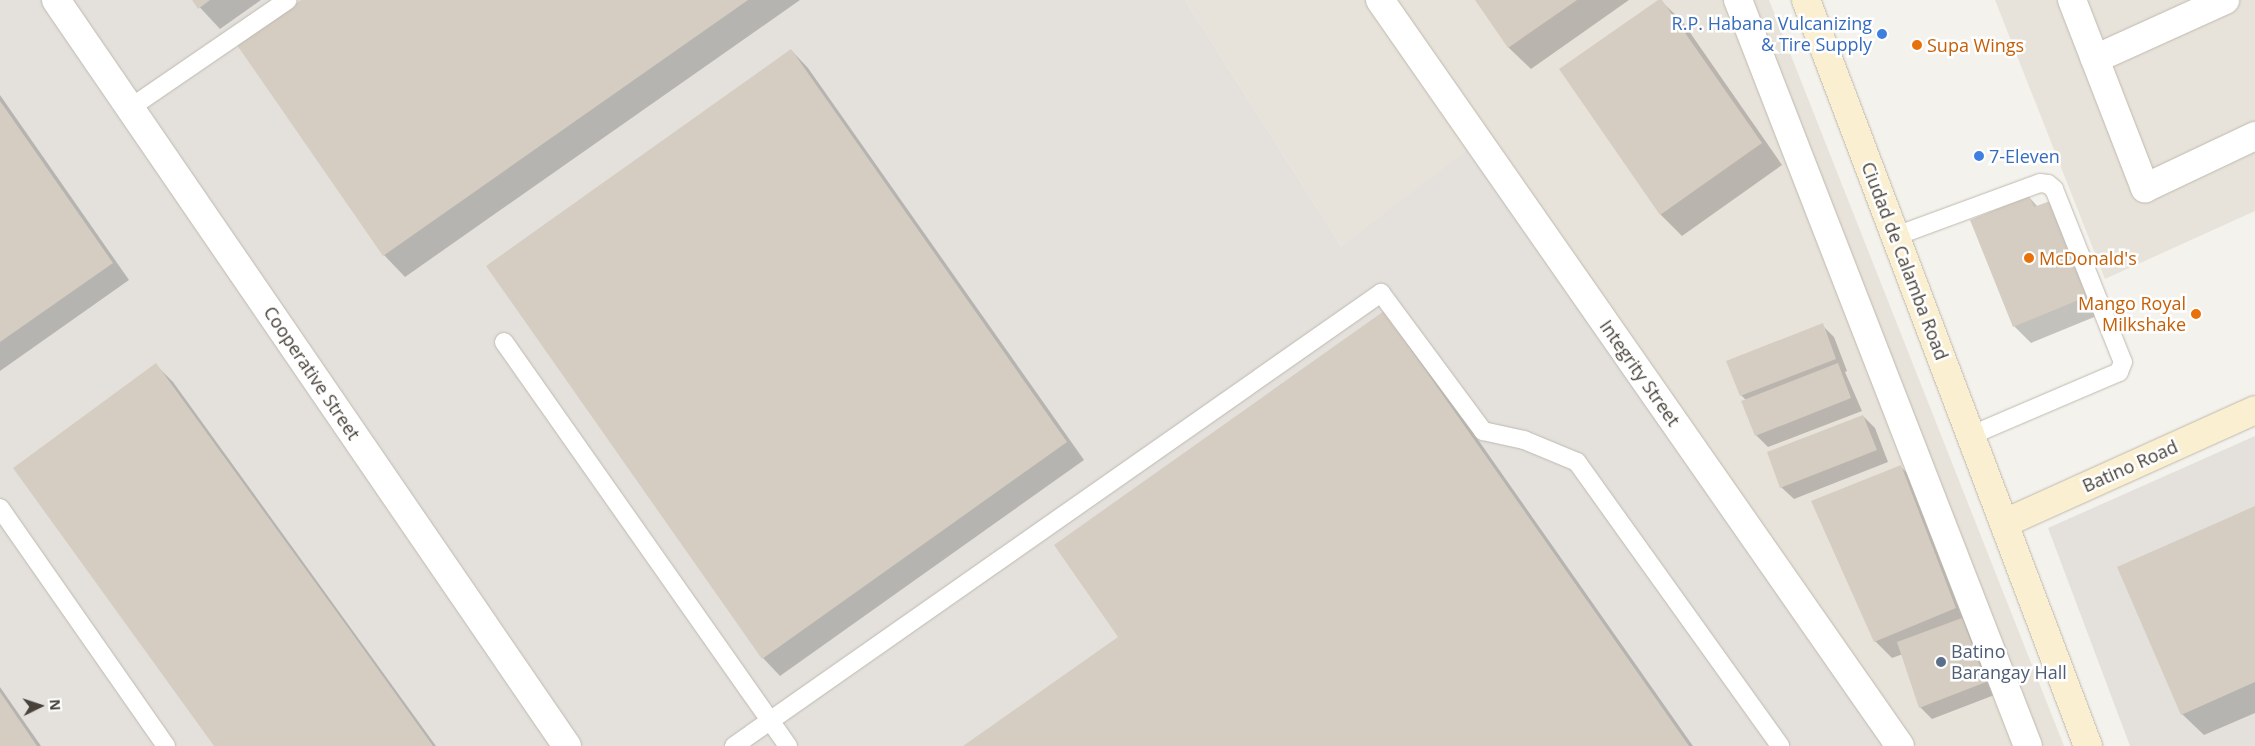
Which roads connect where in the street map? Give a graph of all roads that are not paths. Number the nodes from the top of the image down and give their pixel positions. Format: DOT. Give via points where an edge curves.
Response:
graph roads {
  1 [pos="56,0"];
  2 [pos="288,0"];
  3 [pos="1380,0"];
  4 [pos="1738,0"];
  5 [pos="1806,0"];
  6 [pos="2072,0"];
  7 [pos="2225,0"];
  8 [pos="2095,59"];
  9 [pos="130,108"];
  10 [pos="2255,136"];
  11 [pos="1896,236"];
  12 [pos="504,342"];
  13 [pos="2255,410"];
  14 [pos="1972,435"];
  15 [pos="0,508"];
  16 [pos="2005,523"];
  17 [pos="770,721"];
  18 [pos="166,746"];
  19 [pos="567,746"];
  20 [pos="734,746"];
  21 [pos="788,746"];
  22 [pos="1780,746"];
  23 [pos="1900,746"];
  24 [pos="2028,746"];
  25 [pos="2088,746"];
  1 -- 9 [label="street, Cooperative Street"];
  2 -- 9 [label="lane"];
  3 -- 23 [label="street, Integrity Street"];
  4 -- 24 [label="street"];
  5 -- 11 [label="main road, Ciudad de Calamba Road"];
  6 -- 8 [label="street"];
  7 -- 8 [label="street"];
  8 -- 10 [label="street" via="2145,188"];
  9 -- 19 [label="street, Cooperative Street"];
  11 -- 14 [label="main road, Ciudad de Calamba Road"];
  11 -- 14 [label="lane" via="2040,183 2054,190 2124,362 2119,372"];
  12 -- 17 [label="lane"];
  13 -- 16 [label="main road, Batino Road"];
  14 -- 16 [label="main road, Ciudad de Calamba Road"];
  15 -- 18 [label="lane"];
  16 -- 25 [label="main road, Ciudad de Calamba Road"];
  17 -- 20 [label="lane"];
  17 -- 21 [label="lane"];
  17 -- 22 [label="lane" via="1381,293 1483,431 1524,440 1577,462"];
}
